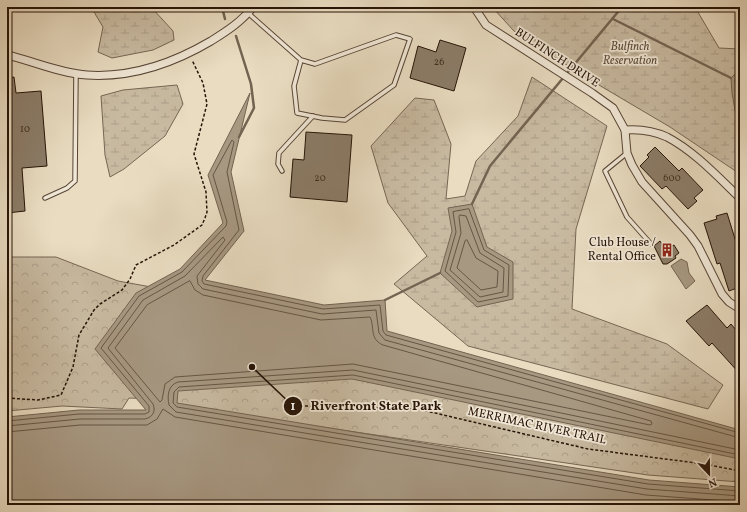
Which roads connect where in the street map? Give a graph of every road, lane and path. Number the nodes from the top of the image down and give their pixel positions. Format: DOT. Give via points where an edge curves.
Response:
graph roads {
  1 [pos="474,7"];
  2 [pos="251,10"];
  3 [pos="7,54"];
  4 [pos="189,54"];
  5 [pos="301,60"];
  6 [pos="76,73"];
  7 [pos="313,116"];
  8 [pos="625,130"];
  9 [pos="627,153"];
  10 [pos="282,171"];
  11 [pos="45,198"];
  12 [pos="740,198"];
  13 [pos="651,244"];
  14 [pos="740,309"];
  15 [pos="7,398"];
  16 [pos="305,406"];
  17 [pos="740,471"];
  1 -- 8 [label="street, BULFINCH DRIVE" via="486,24 609,105"];
  2 -- 4 [label="street" via="241,21"];
  2 -- 5 [label="lane"];
  3 -- 6 [label="street"];
  4 -- 6 [label="street" via="144,70 108,75"];
  4 -- 15 [label="path" via="202,83 207,104 195,150 195,159 206,192 207,212 204,222 174,245 136,265 122,290 100,304 90,315 78,340 67,383 61,395 38,400"];
  5 -- 7 [label="lane" via="294,86 297,113"];
  5 -- 7 [label="lane" via="315,64 396,35 410,39 394,85 345,120"];
  6 -- 11 [label="lane" via="75,181 67,188"];
  7 -- 10 [label="lane" via="279,153 278,164"];
  8 -- 9 [label="street, BULFINCH DRIVE"];
  8 -- 12 [label="street" via="667,137 697,158"];
  9 -- 13 [label="lane" via="605,170 628,217"];
  9 -- 14 [label="street, BULFINCH DRIVE" via="642,182 680,222 698,246 722,294"];
  16 -- 17 [label="path, MERRIMAC RIVER TRAIL" via="418,409 588,449"];
}
